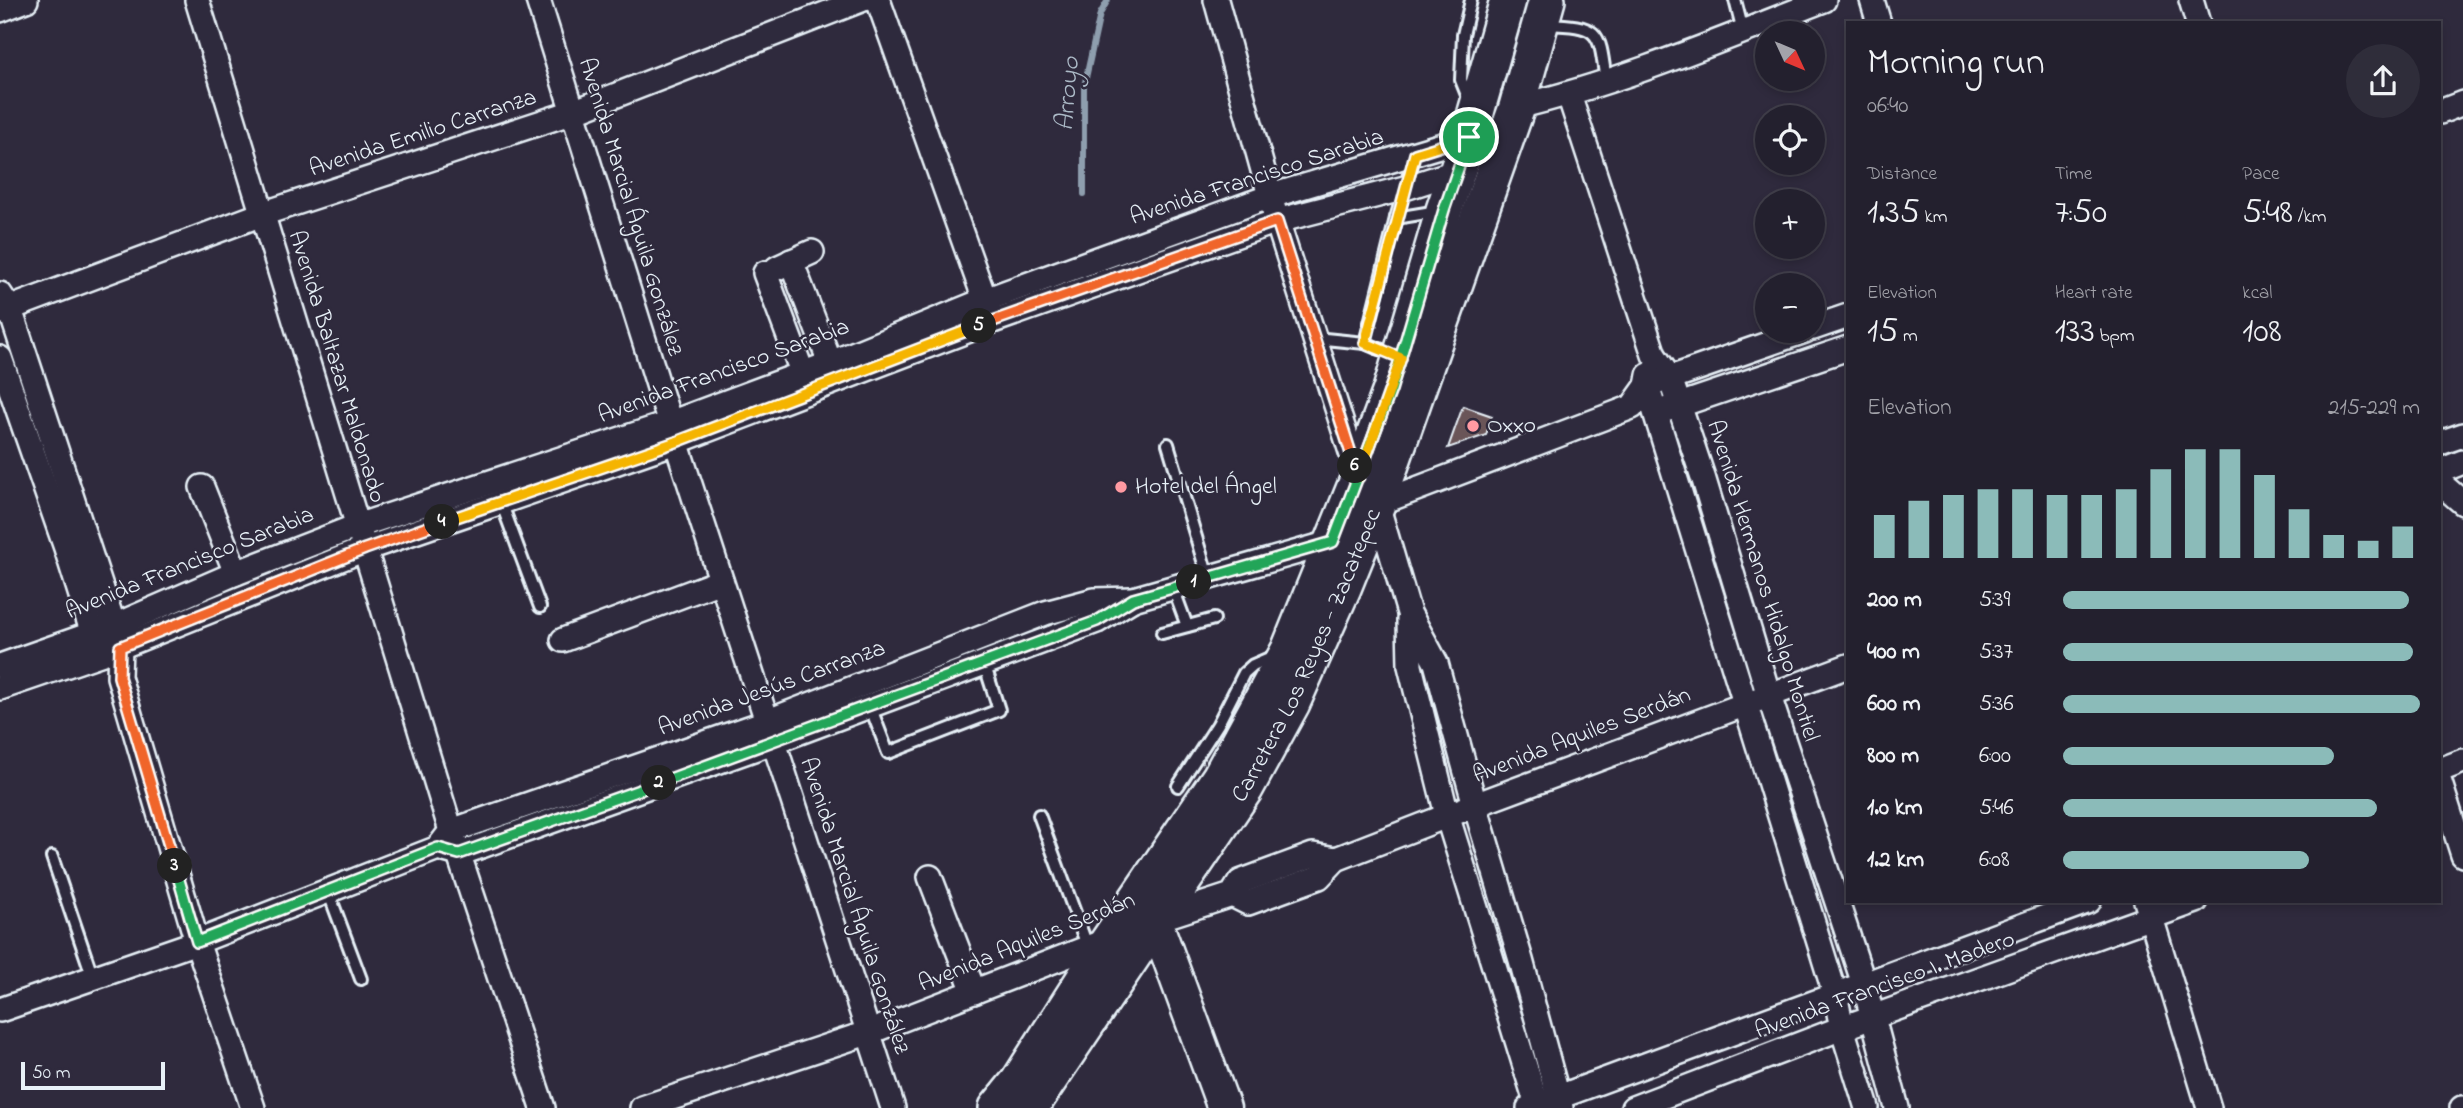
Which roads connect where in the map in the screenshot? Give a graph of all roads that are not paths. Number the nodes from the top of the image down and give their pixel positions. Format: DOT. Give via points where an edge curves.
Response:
graph roads {
  1 [pos="26,0"];
  2 [pos="197,0"];
  3 [pos="538,0"];
  4 [pos="861,0"];
  5 [pos="878,0"];
  6 [pos="1216,0"];
  7 [pos="1471,0"];
  8 [pos="1508,0"];
  9 [pos="1735,0"];
  10 [pos="1824,0"];
  11 [pos="1872,0"];
  12 [pos="2191,0"];
  13 [pos="0,10"];
  14 [pos="1544,12"];
  15 [pos="1878,21"];
  16 [pos="2197,21"];
  17 [pos="1743,31"];
  18 [pos="1606,82"];
  19 [pos="1569,95"];
  20 [pos="2463,103"];
  21 [pos="1517,107"];
  22 [pos="573,112"];
  23 [pos="2441,112"];
  24 [pos="1472,125"];
  25 [pos="1415,154"];
  26 [pos="1458,171"];
  27 [pos="1405,188"];
  28 [pos="1271,196"];
  29 [pos="1444,210"];
  30 [pos="262,214"];
  31 [pos="1396,218"];
  32 [pos="1277,221"];
  33 [pos="812,252"];
  34 [pos="791,261"];
  35 [pos="3,305"];
  36 [pos="989,311"];
  37 [pos="1846,317"];
  38 [pos="1825,324"];
  39 [pos="1314,338"];
  40 [pos="1365,343"];
  41 [pos="1771,343"];
  42 [pos="1846,349"];
  43 [pos="1654,355"];
  44 [pos="0,358"];
  45 [pos="1401,358"];
  46 [pos="834,372"];
  47 [pos="1670,378"];
  48 [pos="806,383"];
  49 [pos="1647,386"];
  50 [pos="1679,405"];
  51 [pos="1632,407"];
  52 [pos="1656,414"];
  53 [pos="673,432"];
  54 [pos="51,433"];
  55 [pos="2463,435"];
  56 [pos="27,441"];
  57 [pos="2441,443"];
  58 [pos="1168,444"];
  59 [pos="2463,462"];
  60 [pos="2441,471"];
  61 [pos="1704,480"];
  62 [pos="2441,484"];
  63 [pos="202,487"];
  64 [pos="1679,488"];
  65 [pos="1368,490"];
  66 [pos="501,502"];
  67 [pos="2463,503"];
  68 [pos="357,526"];
  69 [pos="1333,542"];
  70 [pos="76,545"];
  71 [pos="365,549"];
  72 [pos="1727,558"];
  73 [pos="1702,565"];
  74 [pos="236,573"];
  75 [pos="1208,577"];
  76 [pos="720,581"];
  77 [pos="1173,588"];
  78 [pos="1133,599"];
  79 [pos="540,607"];
  80 [pos="1409,613"];
  81 [pos="1214,619"];
  82 [pos="1187,626"];
  83 [pos="1162,633"];
  84 [pos="106,640"];
  85 [pos="562,640"];
  86 [pos="1289,650"];
  87 [pos="984,663"];
  88 [pos="0,666"];
  89 [pos="1846,667"];
  90 [pos="0,688"];
  91 [pos="1769,696"];
  92 [pos="1743,704"];
  93 [pos="870,706"];
  94 [pos="769,732"];
  95 [pos="2463,761"];
  96 [pos="2441,770"];
  97 [pos="1799,784"];
  98 [pos="1178,786"];
  99 [pos="1772,794"];
  100 [pos="2447,797"];
  101 [pos="1475,805"];
  102 [pos="1039,815"];
  103 [pos="1447,815"];
  104 [pos="449,845"];
  105 [pos="1819,850"];
  106 [pos="2463,855"];
  107 [pos="52,857"];
  108 [pos="1792,861"];
  109 [pos="930,877"];
  110 [pos="328,891"];
  111 [pos="2084,903"];
  112 [pos="2186,903"];
  113 [pos="2149,910"];
  114 [pos="1155,920"];
  115 [pos="2002,933"];
  116 [pos="197,942"];
  117 [pos="1098,944"];
  118 [pos="1521,960"];
  119 [pos="2016,967"];
  120 [pos="1493,969"];
  121 [pos="93,978"];
  122 [pos="361,979"];
  123 [pos="1864,984"];
  124 [pos="974,992"];
  125 [pos="1835,994"];
  126 [pos="0,1010"];
  127 [pos="1871,1018"];
  128 [pos="1842,1028"];
  129 [pos="867,1033"];
  130 [pos="1690,1049"];
  131 [pos="1699,1083"];
  132 [pos="1560,1103"];
  133 [pos="1535,1107"];
  134 [pos="253,1108"];
  135 [pos="543,1108"];
  136 [pos="642,1108"];
  137 [pos="893,1108"];
  138 [pos="997,1108"];
  139 [pos="1030,1108"];
  140 [pos="1224,1108"];
  141 [pos="1633,1108"];
  142 [pos="1867,1108"];
  143 [pos="1897,1108"];
  144 [pos="2209,1108"];
  1 -- 13 [label="street"];
  2 -- 30 [label="street, Avenida Baltazar Maldonado"];
  3 -- 22 [label="street, Avenida Marcial Águila González"];
  4 -- 22 [label="street, Avenida Emilio Carranza"];
  5 -- 36 [label="street"];
  6 -- 28 [label="street"];
  7 -- 24 [label="lane" via="1463,35 1461,80"];
  8 -- 24 [label="main road, Carretera Los Reyes - Zacatepec"];
  9 -- 17 [label="lane"];
  10 -- 17 [label="street"];
  11 -- 15 [label="street"];
  12 -- 16 [label="street"];
  14 -- 18 [label="lane" via="1591,30 1601,40"];
  14 -- 21 [label="main road, Carretera Los Reyes - Zacatepec"];
  17 -- 18 [label="street"];
  18 -- 19 [label="street"];
  19 -- 21 [label="street"];
  19 -- 43 [label="street, Avenida Hermanos Hidalgo Montiel"];
  20 -- 23 [label="street"];
  21 -- 65 [label="main road, Carretera Los Reyes - Zacatepec"];
  22 -- 30 [label="street, Avenida Emilio Carranza"];
  22 -- 53 [label="street, Avenida Marcial Águila González"];
  24 -- 25 [label="street, Avenida Francisco Sarabia"];
  24 -- 26 [label="main road, Carretera Los Reyes - Zacatepec"];
  25 -- 27 [label="lane"];
  25 -- 28 [label="street, Avenida Francisco Sarabia"];
  26 -- 27 [label="street, Avenida Francisco Sarabia"];
  26 -- 29 [label="main road, Carretera Los Reyes - Zacatepec"];
  27 -- 31 [label="lane"];
  27 -- 32 [label="street, Avenida Francisco Sarabia"];
  28 -- 32 [label="street"];
  28 -- 36 [label="street, Avenida Francisco Sarabia"];
  29 -- 31 [label="lane"];
  29 -- 45 [label="main road, Carretera Los Reyes - Zacatepec"];
  30 -- 35 [label="street, Avenida Emilio Carranza"];
  30 -- 68 [label="street, Avenida Baltazar Maldonado"];
  31 -- 40 [label="lane"];
  32 -- 36 [label="street, Avenida Francisco Sarabia"];
  32 -- 39 [label="street"];
  33 -- 34 [label="street"];
  34 -- 46 [label="street"];
  34 -- 48 [label="street" via="760,276"];
  35 -- 54 [label="street"];
  36 -- 46 [label="street, Avenida Francisco Sarabia"];
  37 -- 38 [label="street"];
  39 -- 40 [label="lane"];
  39 -- 65 [label="street"];
  40 -- 45 [label="lane"];
  41 -- 47 [label="street"];
  42 -- 50 [label="street"];
  43 -- 47 [label="street, Avenida Hermanos Hidalgo Montiel"];
  43 -- 49 [label="street"];
  44 -- 56 [label="street"];
  45 -- 65 [label="main road, Carretera Los Reyes - Zacatepec"];
  46 -- 48 [label="street, Avenida Francisco Sarabia"];
  47 -- 49 [label="street"];
  47 -- 50 [label="street, Avenida Hermanos Hidalgo Montiel"];
  48 -- 53 [label="street, Avenida Francisco Sarabia"];
  49 -- 51 [label="street"];
  49 -- 52 [label="street"];
  50 -- 52 [label="street"];
  50 -- 61 [label="street, Avenida Hermanos Hidalgo Montiel"];
  51 -- 52 [label="street"];
  51 -- 65 [label="street"];
  52 -- 64 [label="street"];
  53 -- 66 [label="street, Avenida Francisco Sarabia"];
  53 -- 68 [label="street, Avenida Francisco Sarabia"];
  53 -- 76 [label="street, Avenida Marcial Águila González"];
  54 -- 56 [label="street"];
  54 -- 70 [label="street"];
  55 -- 57 [label="street"];
  56 -- 70 [label="street"];
  58 -- 75 [label="lane"];
  59 -- 60 [label="street"];
  61 -- 64 [label="street"];
  61 -- 72 [label="street, Avenida Hermanos Hidalgo Montiel"];
  62 -- 67 [label="street"];
  63 -- 74 [label="street"];
  64 -- 73 [label="street"];
  65 -- 69 [label="main road, Carretera Los Reyes - Zacatepec"];
  65 -- 80 [label="street"];
  65 -- 114 [label="main road, Carretera Los Reyes - Zacatepec" via="1343,588 1292,703 1245,789"];
  66 -- 71 [label="street, Avenida Francisco Sarabia"];
  66 -- 79 [label="lane"];
  68 -- 71 [label="street, Avenida Baltazar Maldonado"];
  68 -- 74 [label="street, Avenida Francisco Sarabia"];
  69 -- 75 [label="street, Avenida Jesús Carranza"];
  69 -- 86 [label="main road, Carretera Los Reyes - Zacatepec"];
  70 -- 84 [label="street"];
  71 -- 84 [label="street, Avenida Francisco Sarabia"];
  71 -- 104 [label="street, Avenida Baltazar Maldonado"];
  72 -- 73 [label="street"];
  72 -- 91 [label="street, Avenida Hermanos Hidalgo Montiel"];
  73 -- 92 [label="street"];
  74 -- 84 [label="street, Avenida Francisco Sarabia"];
  75 -- 77 [label="street, Avenida Jesús Carranza"];
  76 -- 85 [label="street"];
  76 -- 94 [label="street, Avenida Marcial Águila González"];
  77 -- 78 [label="street, Avenida Jesús Carranza"];
  77 -- 82 [label="lane"];
  78 -- 87 [label="street, Avenida Jesús Carranza" via="1097,621"];
  78 -- 94 [label="street, Avenida Jesús Carranza" via="1094,600 1045,613"];
  80 -- 101 [label="street" via="1436,663"];
  80 -- 103 [label="street" via="1410,666"];
  81 -- 82 [label="lane"];
  82 -- 83 [label="lane"];
  84 -- 88 [label="street, Avenida Francisco Sarabia"];
  84 -- 90 [label="street, Avenida Francisco Sarabia"];
  84 -- 116 [label="street"];
  86 -- 98 [label="lane" via="1244,673"];
  86 -- 117 [label="main road, Carretera Los Reyes - Zacatepec" via="1220,777"];
  87 -- 93 [label="street, Avenida Jesús Carranza"];
  87 -- 93 [label="lane" via="999,710 888,753"];
  89 -- 91 [label="street, Avenida Aquiles Serdán"];
  91 -- 92 [label="street, Avenida Aquiles Serdán"];
  91 -- 97 [label="street, Avenida Hermanos Hidalgo Montiel"];
  92 -- 99 [label="street"];
  92 -- 101 [label="street, Avenida Aquiles Serdán"];
  93 -- 94 [label="street, Avenida Jesús Carranza"];
  94 -- 104 [label="street, Avenida Jesús Carranza"];
  94 -- 129 [label="street, Avenida Marcial Águila González"];
  95 -- 96 [label="street"];
  97 -- 99 [label="street"];
  97 -- 105 [label="street, Avenida Hermanos Hidalgo Montiel"];
  99 -- 108 [label="street"];
  100 -- 106 [label="street"];
  101 -- 103 [label="street, Avenida Aquiles Serdán"];
  101 -- 118 [label="street"];
  102 -- 117 [label="lane"];
  103 -- 114 [label="street, Avenida Aquiles Serdán" via="1336,859 1313,855 1240,881 1232,895"];
  103 -- 120 [label="street"];
  104 -- 110 [label="street, Avenida Jesús Carranza"];
  104 -- 135 [label="street, Avenida Baltazar Maldonado"];
  105 -- 108 [label="street"];
  105 -- 123 [label="street, Avenida Hermanos Hidalgo Montiel"];
  107 -- 121 [label="lane"];
  108 -- 125 [label="street"];
  109 -- 124 [label="street"];
  110 -- 116 [label="street, Avenida Jesús Carranza"];
  110 -- 122 [label="lane"];
  111 -- 115 [label="street, Avenida Francisco I. Madero"];
  112 -- 113 [label="street, Avenida Francisco I. Madero"];
  113 -- 119 [label="street, Avenida Francisco I. Madero"];
  113 -- 144 [label="street"];
  114 -- 117 [label="street, Avenida Aquiles Serdán"];
  114 -- 139 [label="main road, Carretera Los Reyes - Zacatepec"];
  114 -- 140 [label="main road"];
  115 -- 119 [label="street"];
  115 -- 123 [label="street, Avenida Francisco I. Madero"];
  116 -- 121 [label="street, Avenida Jesús Carranza"];
  116 -- 134 [label="street"];
  117 -- 124 [label="street, Avenida Aquiles Serdán"];
  117 -- 138 [label="main road, Carretera Los Reyes - Zacatepec" via="1019,1081"];
  118 -- 120 [label="street"];
  118 -- 132 [label="street"];
  119 -- 127 [label="street, Avenida Francisco I. Madero"];
  120 -- 133 [label="street"];
  121 -- 126 [label="street, Avenida Jesús Carranza"];
  123 -- 125 [label="street, Avenida Francisco I. Madero"];
  123 -- 127 [label="street, Avenida Hermanos Hidalgo Montiel"];
  124 -- 129 [label="street, Avenida Aquiles Serdán"];
  125 -- 128 [label="street"];
  125 -- 130 [label="street, Avenida Francisco I. Madero"];
  127 -- 128 [label="street, Avenida Francisco I. Madero"];
  127 -- 143 [label="street, Avenida Hermanos Hidalgo Montiel"];
  128 -- 131 [label="street, Avenida Francisco I. Madero"];
  128 -- 142 [label="street"];
  129 -- 136 [label="street, Avenida Aquiles Serdán"];
  129 -- 137 [label="street, Avenida Marcial Águila González"];
  130 -- 131 [label="street"];
  130 -- 132 [label="street, Avenida Francisco I. Madero"];
  131 -- 141 [label="street, Avenida Francisco I. Madero"];
  132 -- 133 [label="street, Avenida Francisco I. Madero"];
}
